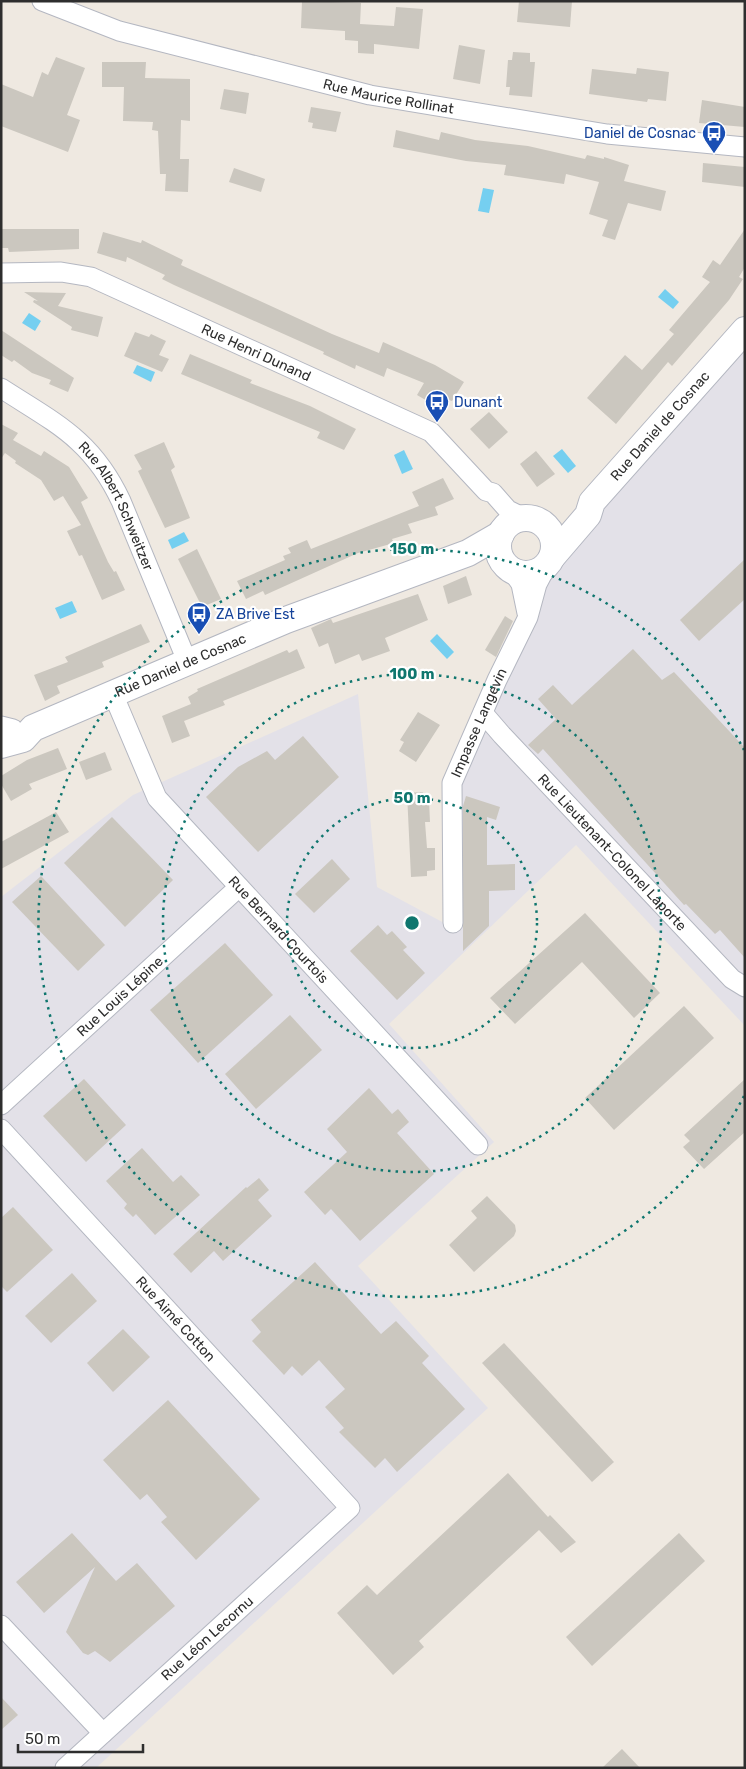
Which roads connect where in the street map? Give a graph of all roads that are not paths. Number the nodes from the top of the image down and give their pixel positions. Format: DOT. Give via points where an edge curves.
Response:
graph roads {
  1 [pos="42,1"];
  2 [pos="745,147"];
  3 [pos="1,273"];
  4 [pos="745,321"];
  5 [pos="745,330"];
  6 [pos="727,348"];
  7 [pos="1,388"];
  8 [pos="592,502"];
  9 [pos="516,525"];
  10 [pos="468,553"];
  11 [pos="550,561"];
  12 [pos="509,569"];
  13 [pos="528,617"];
  14 [pos="187,661"];
  15 [pos="113,694"];
  16 [pos="483,713"];
  17 [pos="10,732"];
  18 [pos="239,887"];
  19 [pos="453,923"];
  20 [pos="745,987"];
  21 [pos="1,1105"];
  22 [pos="1,1129"];
  23 [pos="478,1145"];
  24 [pos="350,1508"];
  25 [pos="1,1625"];
  26 [pos="103,1733"];
  27 [pos="65,1768"];
  1 -- 2 [label="street, Rue Maurice Rollinat" via="119,31 370,95 606,134"];
  3 -- 9 [label="street, Rue Henri Dunand" via="61,272 91,277 431,432 486,491 493,493"];
  4 -- 6 [label="street, Rue Daniel de Cosnac"];
  5 -- 6 [label="street, Rue Daniel de Cosnac"];
  6 -- 8 [label="street, Rue Daniel de Cosnac"];
  7 -- 14 [label="street, Rue Albert Schweitzer" via="72,434 103,468 121,501"];
  8 -- 9 [label="street, Rue Daniel de Cosnac" via="565,516"];
  8 -- 11 [label="street, Rue Daniel de Cosnac" via="588,515"];
  9 -- 10 [label="street, Rue Daniel de Cosnac"];
  9 -- 11 [label="street" via="543,524 553,538"];
  9 -- 12 [label="street" via="498,548 500,558"];
  10 -- 12 [label="street" via="486,557"];
  10 -- 14 [label="street, Rue Daniel de Cosnac" via="286,620"];
  11 -- 12 [label="street" via="530,575"];
  11 -- 13 [label="street, Impasse Langevin" via="537,584"];
  12 -- 13 [label="street" via="521,584"];
  13 -- 16 [label="street, Impasse Langevin"];
  14 -- 15 [label="street, Rue Daniel de Cosnac"];
  15 -- 17 [label="street, Rue Daniel de Cosnac"];
  15 -- 18 [label="street, Rue Bernard Courtois" via="157,798"];
  16 -- 19 [label="street, Impasse Langevin" via="452,783"];
  16 -- 20 [label="street, Rue Lieutenant-Colonel Laporte" via="732,979"];
  18 -- 21 [label="street, Rue Louis Lépine"];
  18 -- 23 [label="street, Rue Bernard Courtois"];
  22 -- 24 [label="street, Rue Aimé Cotton"];
  24 -- 26 [label="street, Rue Léon Lecornu"];
  25 -- 26 [label="street"];
  26 -- 27 [label="street, Rue Léon Lecornu"];
}
